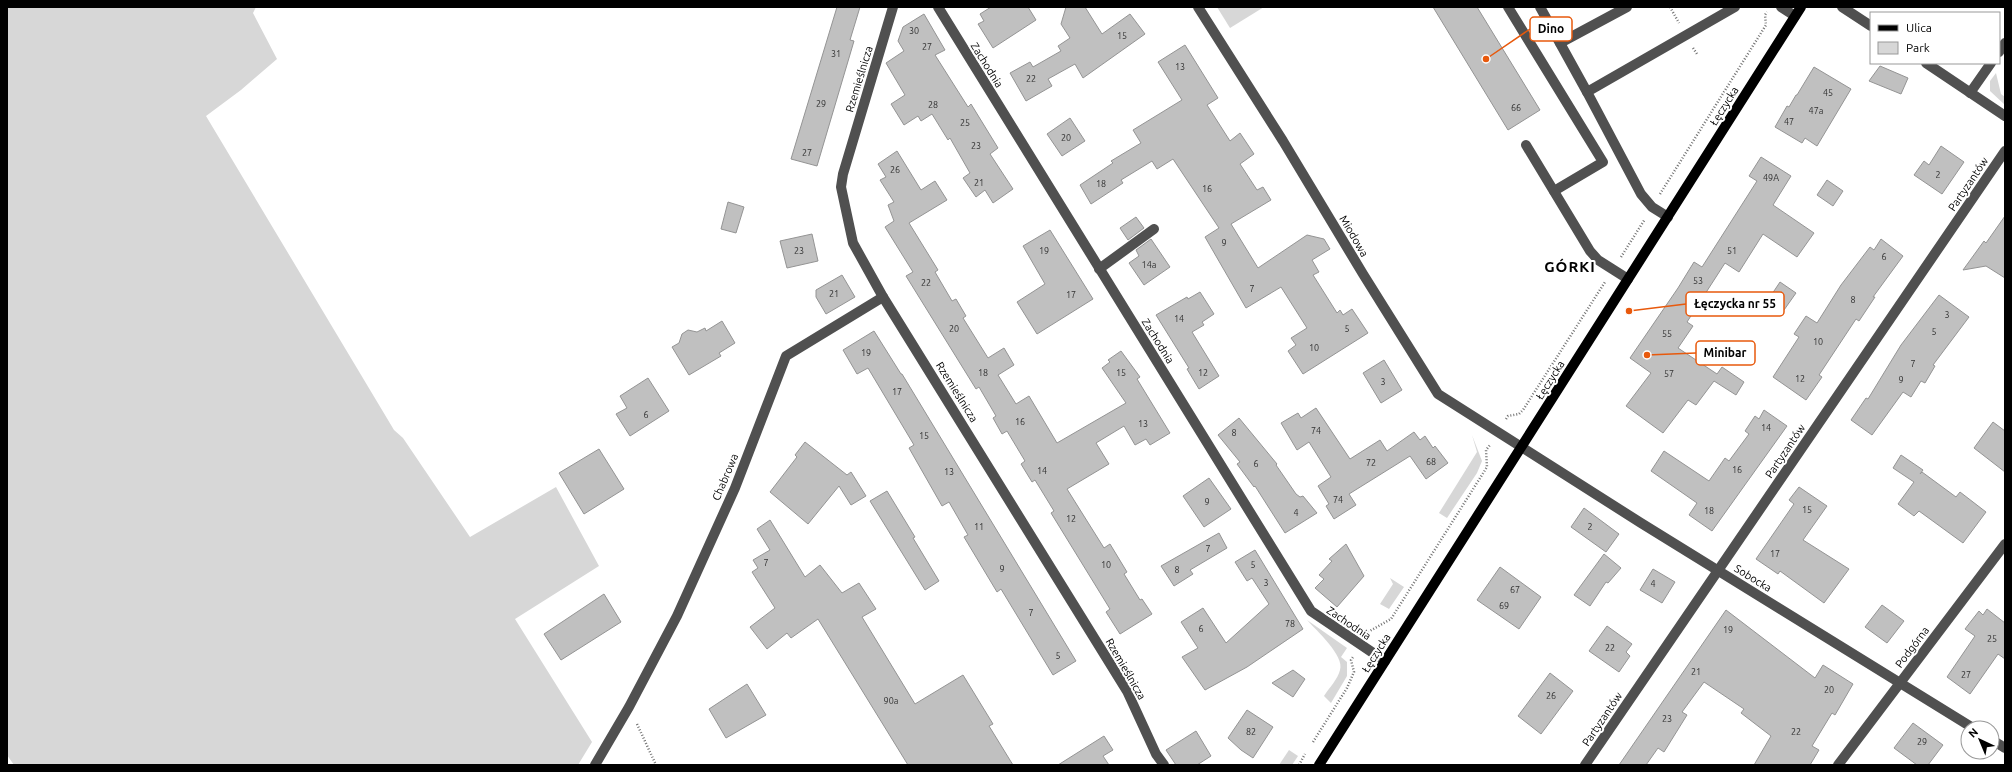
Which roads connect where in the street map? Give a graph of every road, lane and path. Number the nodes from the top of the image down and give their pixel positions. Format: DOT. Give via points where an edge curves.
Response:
graph roads {
  1 [pos="893,7"];
  2 [pos="938,7"];
  3 [pos="1198,7"];
  4 [pos="1508,7"];
  5 [pos="1540,7"];
  6 [pos="1627,7"];
  7 [pos="1735,7"];
  8 [pos="1781,7"];
  9 [pos="1801,7"];
  10 [pos="1842,7"];
  11 [pos="1765,15"];
  12 [pos="1795,16"];
  13 [pos="1870,25"];
  14 [pos="1560,43"];
  15 [pos="1927,64"];
  16 [pos="1989,64"];
  17 [pos="1587,92"];
  18 [pos="1970,93"];
  19 [pos="2005,116"];
  20 [pos="1526,145"];
  21 [pos="2005,151"];
  22 [pos="1554,191"];
  23 [pos="1659,195"];
  24 [pos="1668,217"];
  25 [pos="1644,221"];
  26 [pos="1154,229"];
  27 [pos="1623,254"];
  28 [pos="1099,269"];
  29 [pos="1628,279"];
  30 [pos="1604,284"];
  31 [pos="883,297"];
  32 [pos="1505,421"];
  33 [pos="1489,446"];
  34 [pos="1521,447"];
  35 [pos="2005,544"];
  36 [pos="1718,570"];
  37 [pos="1366,636"];
  38 [pos="1354,655"];
  39 [pos="1385,661"];
  40 [pos="1900,683"];
  41 [pos="629,707"];
  42 [pos="1960,720"];
  43 [pos="1311,746"];
  44 [pos="1307,752"];
  45 [pos="595,765"];
  46 [pos="656,765"];
  47 [pos="1164,765"];
  48 [pos="1299,765"];
  49 [pos="1319,765"];
  50 [pos="1585,765"];
  51 [pos="1838,765"];
  1 -- 31 [label="street, Rzemieślnicza" via="841,187 853,244"];
  2 -- 28 [label="street, Zachodnia"];
  3 -- 34 [label="street, Miodowa" via="1283,140 1362,274 1438,394"];
  4 -- 22 [label="street" via="1603,162"];
  5 -- 14 [label="street"];
  6 -- 14 [label="street"];
  7 -- 17 [label="street"];
  8 -- 12 [label="street"];
  9 -- 12 [label="main road, Łęczycka"];
  10 -- 13 [label="street"];
  11 -- 23 [label="path" via="1766,24"];
  12 -- 24 [label="main road, Łęczycka"];
  14 -- 17 [label="street"];
  15 -- 18 [label="street"];
  16 -- 18 [label="street"];
  17 -- 24 [label="street" via="1641,194 1652,207"];
  18 -- 19 [label="street"];
  20 -- 22 [label="street"];
  21 -- 36 [label="street, Partyzantów"];
  22 -- 29 [label="street" via="1594,256"];
  24 -- 29 [label="main road, Łęczycka"];
  25 -- 27 [label="path"];
  26 -- 28 [label="street"];
  28 -- 39 [label="street, Zachodnia" via="1311,611"];
  29 -- 34 [label="main road, Łęczycka"];
  30 -- 32 [label="path" via="1523,410 1519,414 1508,416"];
  31 -- 41 [label="street, Chabrowa" via="786,356 735,488 677,616"];
  31 -- 47 [label="street, Rzemieślnicza" via="1123,685"];
  33 -- 37 [label="path" via="1486,450 1487,467 1391,619 1369,631"];
  34 -- 36 [label="street, Sobocka"];
  34 -- 39 [label="main road, Łęczycka"];
  35 -- 40 [label="street, Podgórna"];
  36 -- 40 [label="street, Sobocka"];
  36 -- 50 [label="street, Partyzantów"];
  38 -- 43 [label="path" via="1351,660 1354,672 1347,688"];
  39 -- 49 [label="main road, Łęczycka"];
  40 -- 42 [label="street, Sobocka"];
  40 -- 51 [label="street, Podgórna"];
  41 -- 45 [label="street, Chabrowa"];
  41 -- 46 [label="path"];
  44 -- 48 [label="path"];
}
